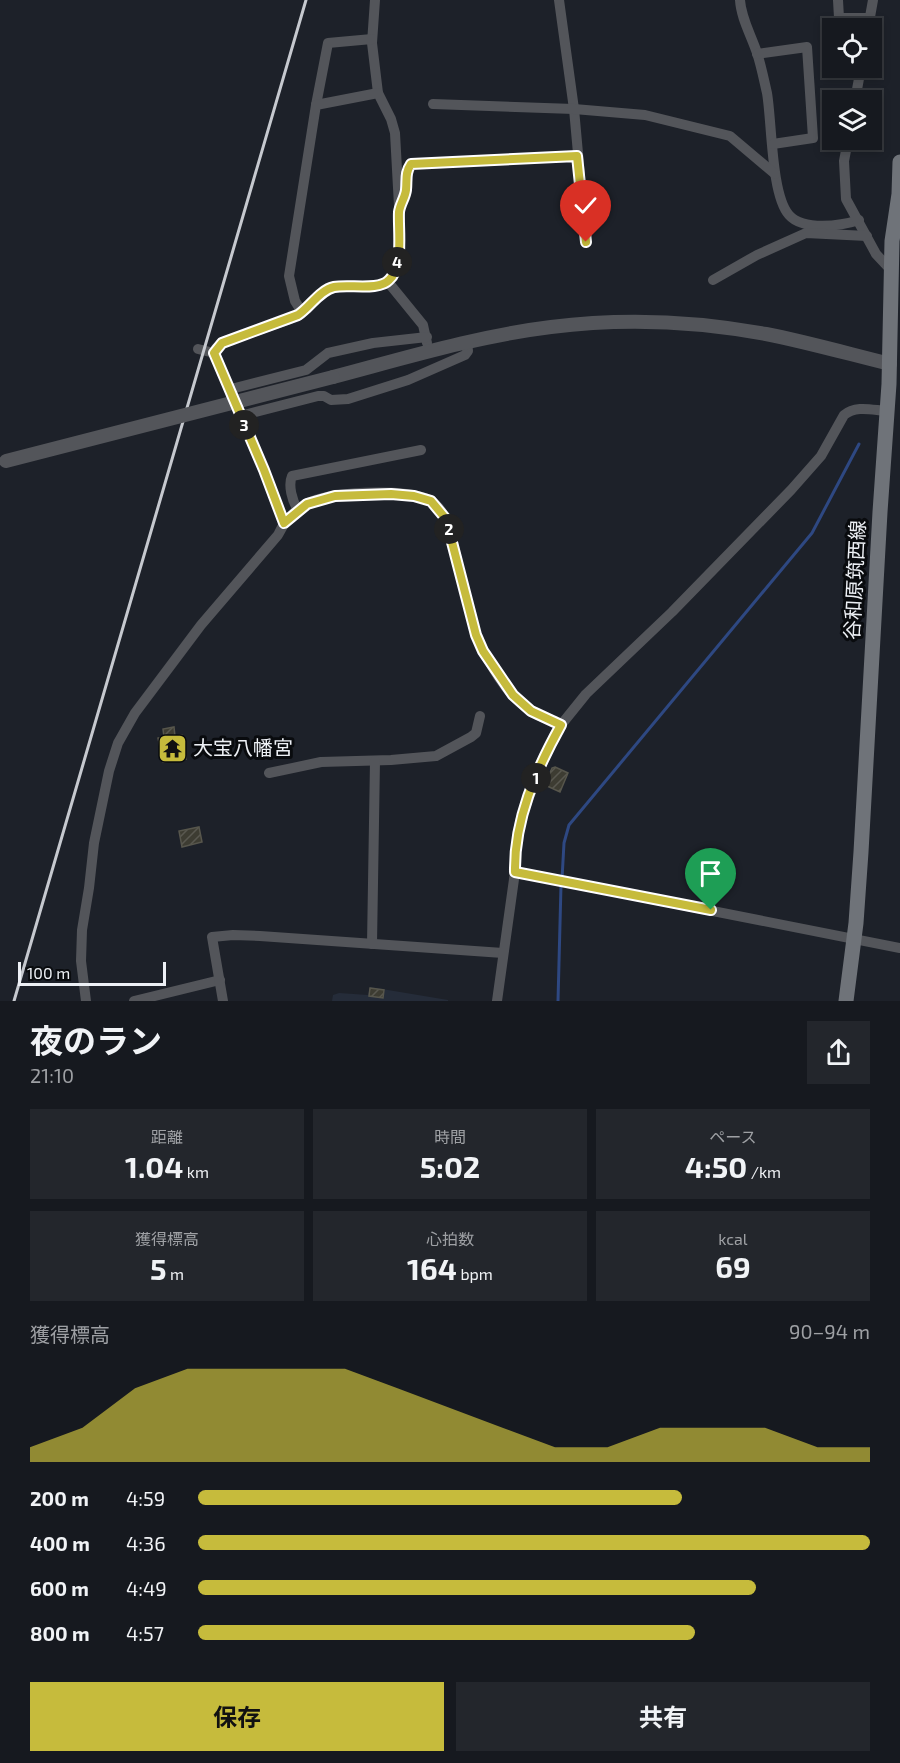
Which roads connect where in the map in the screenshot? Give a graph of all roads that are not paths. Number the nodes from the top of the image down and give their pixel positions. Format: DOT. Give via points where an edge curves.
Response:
graph roads {
  1 [pos="375,0"];
  2 [pos="559,0"];
  3 [pos="740,0"];
  4 [pos="838,0"];
  5 [pos="873,0"];
  6 [pos="839,18"];
  7 [pos="870,18"];
  8 [pos="372,39"];
  9 [pos="757,54"];
  10 [pos="378,93"];
  11 [pos="433,104"];
  12 [pos="316,105"];
  13 [pos="574,109"];
  14 [pos="773,144"];
  15 [pos="846,150"];
  16 [pos="577,156"];
  17 [pos="900,162"];
  18 [pos="411,164"];
  19 [pos="396,165"];
  20 [pos="775,174"];
  21 [pos="899,194"];
  22 [pos="399,210"];
  23 [pos="859,220"];
  24 [pos="867,236"];
  25 [pos="586,242"];
  26 [pos="896,243"];
  27 [pos="891,270"];
  28 [pos="713,280"];
  29 [pos="388,282"];
  30 [pos="302,312"];
  31 [pos="427,337"];
  32 [pos="467,342"];
  33 [pos="198,349"];
  34 [pos="428,352"];
  35 [pos="214,353"];
  36 [pos="895,365"];
  37 [pos="231,389"];
  38 [pos="886,411"];
  39 [pos="240,416"];
  40 [pos="421,450"];
  41 [pos="3,462"];
  42 [pos="298,510"];
  43 [pos="284,523"];
  44 [pos="480,716"];
  45 [pos="561,725"];
  46 [pos="375,761"];
  47 [pos="269,773"];
  48 [pos="515,872"];
  49 [pos="854,939"];
  50 [pos="372,944"];
  51 [pos="900,948"];
  52 [pos="503,953"];
  53 [pos="220,980"];
  54 [pos="86,1001"];
  55 [pos="134,1001"];
  56 [pos="223,1001"];
  57 [pos="497,1001"];
  58 [pos="846,1001"];
  1 -- 8 [label="street"];
  2 -- 13 [label="street"];
  3 -- 9 [label="street"];
  4 -- 6 [label="street"];
  5 -- 7 [label="street"];
  8 -- 10 [label="street"];
  8 -- 12 [label="street" via="328,43"];
  9 -- 14 [label="street" via="767,93"];
  9 -- 14 [label="street" via="807,47 813,138"];
  10 -- 12 [label="street"];
  10 -- 19 [label="street" via="393,126"];
  11 -- 13 [label="street"];
  12 -- 30 [label="street" via="289,276 295,302"];
  13 -- 16 [label="street"];
  13 -- 20 [label="street" via="645,115 729,136"];
  14 -- 20 [label="street"];
  15 -- 23 [label="street" via="846,198"];
  16 -- 18 [label="street"];
  16 -- 25 [label="street"];
  17 -- 21 [label="main road, 谷和原筑西線"];
  18 -- 19 [label="street"];
  18 -- 22 [label="street" via="406,171 406,193"];
  19 -- 22 [label="street"];
  20 -- 23 [label="street" via="790,216 801,223 831,226"];
  21 -- 26 [label="main road, 谷和原筑西線"];
  22 -- 29 [label="street" via="399,249"];
  23 -- 24 [label="street"];
  24 -- 27 [label="street" via="876,254"];
  24 -- 28 [label="street" via="806,233"];
  26 -- 27 [label="main road, 谷和原筑西線"];
  27 -- 36 [label="main road, 谷和原筑西線"];
  29 -- 30 [label="street" via="335,287 322,293"];
  29 -- 31 [label="street" via="423,325"];
  30 -- 35 [label="street" via="222,343"];
  31 -- 34 [label="street"];
  31 -- 37 [label="street" via="328,353 306,370"];
  32 -- 34 [label="street"];
  32 -- 36 [label="street" via="572,325 672,324 763,334"];
  32 -- 39 [label="street" via="465,355 408,380 348,399 318,396"];
  33 -- 35 [label="street"];
  34 -- 41 [label="street, bridge"];
  35 -- 37 [label="street"];
  36 -- 38 [label="main road, 谷和原筑西線"];
  37 -- 39 [label="street"];
  38 -- 45 [label="street" via="859,409 844,415 821,456 791,490 586,694"];
  38 -- 49 [label="main road, 谷和原筑西線"];
  39 -- 43 [label="street"];
  40 -- 42 [label="street" via="292,476"];
  42 -- 43 [label="street"];
  42 -- 45 [label="street" via="319,499 353,494 414,496 437,506 448,525 483,651 513,695 531,711"];
  43 -- 54 [label="street" via="201,625 135,713 118,743 94,843 82,930"];
  44 -- 46 [label="street" via="476,733 436,756"];
  45 -- 48 [label="street" via="520,821"];
  46 -- 47 [label="street" via="320,762"];
  46 -- 50 [label="street"];
  48 -- 49 [label="street"];
  48 -- 52 [label="street"];
  49 -- 51 [label="street"];
  49 -- 58 [label="main road, 谷和原筑西線"];
  50 -- 52 [label="street"];
  50 -- 53 [label="street" via="212,937"];
  52 -- 57 [label="street"];
  53 -- 55 [label="street"];
  53 -- 56 [label="street"];
}
